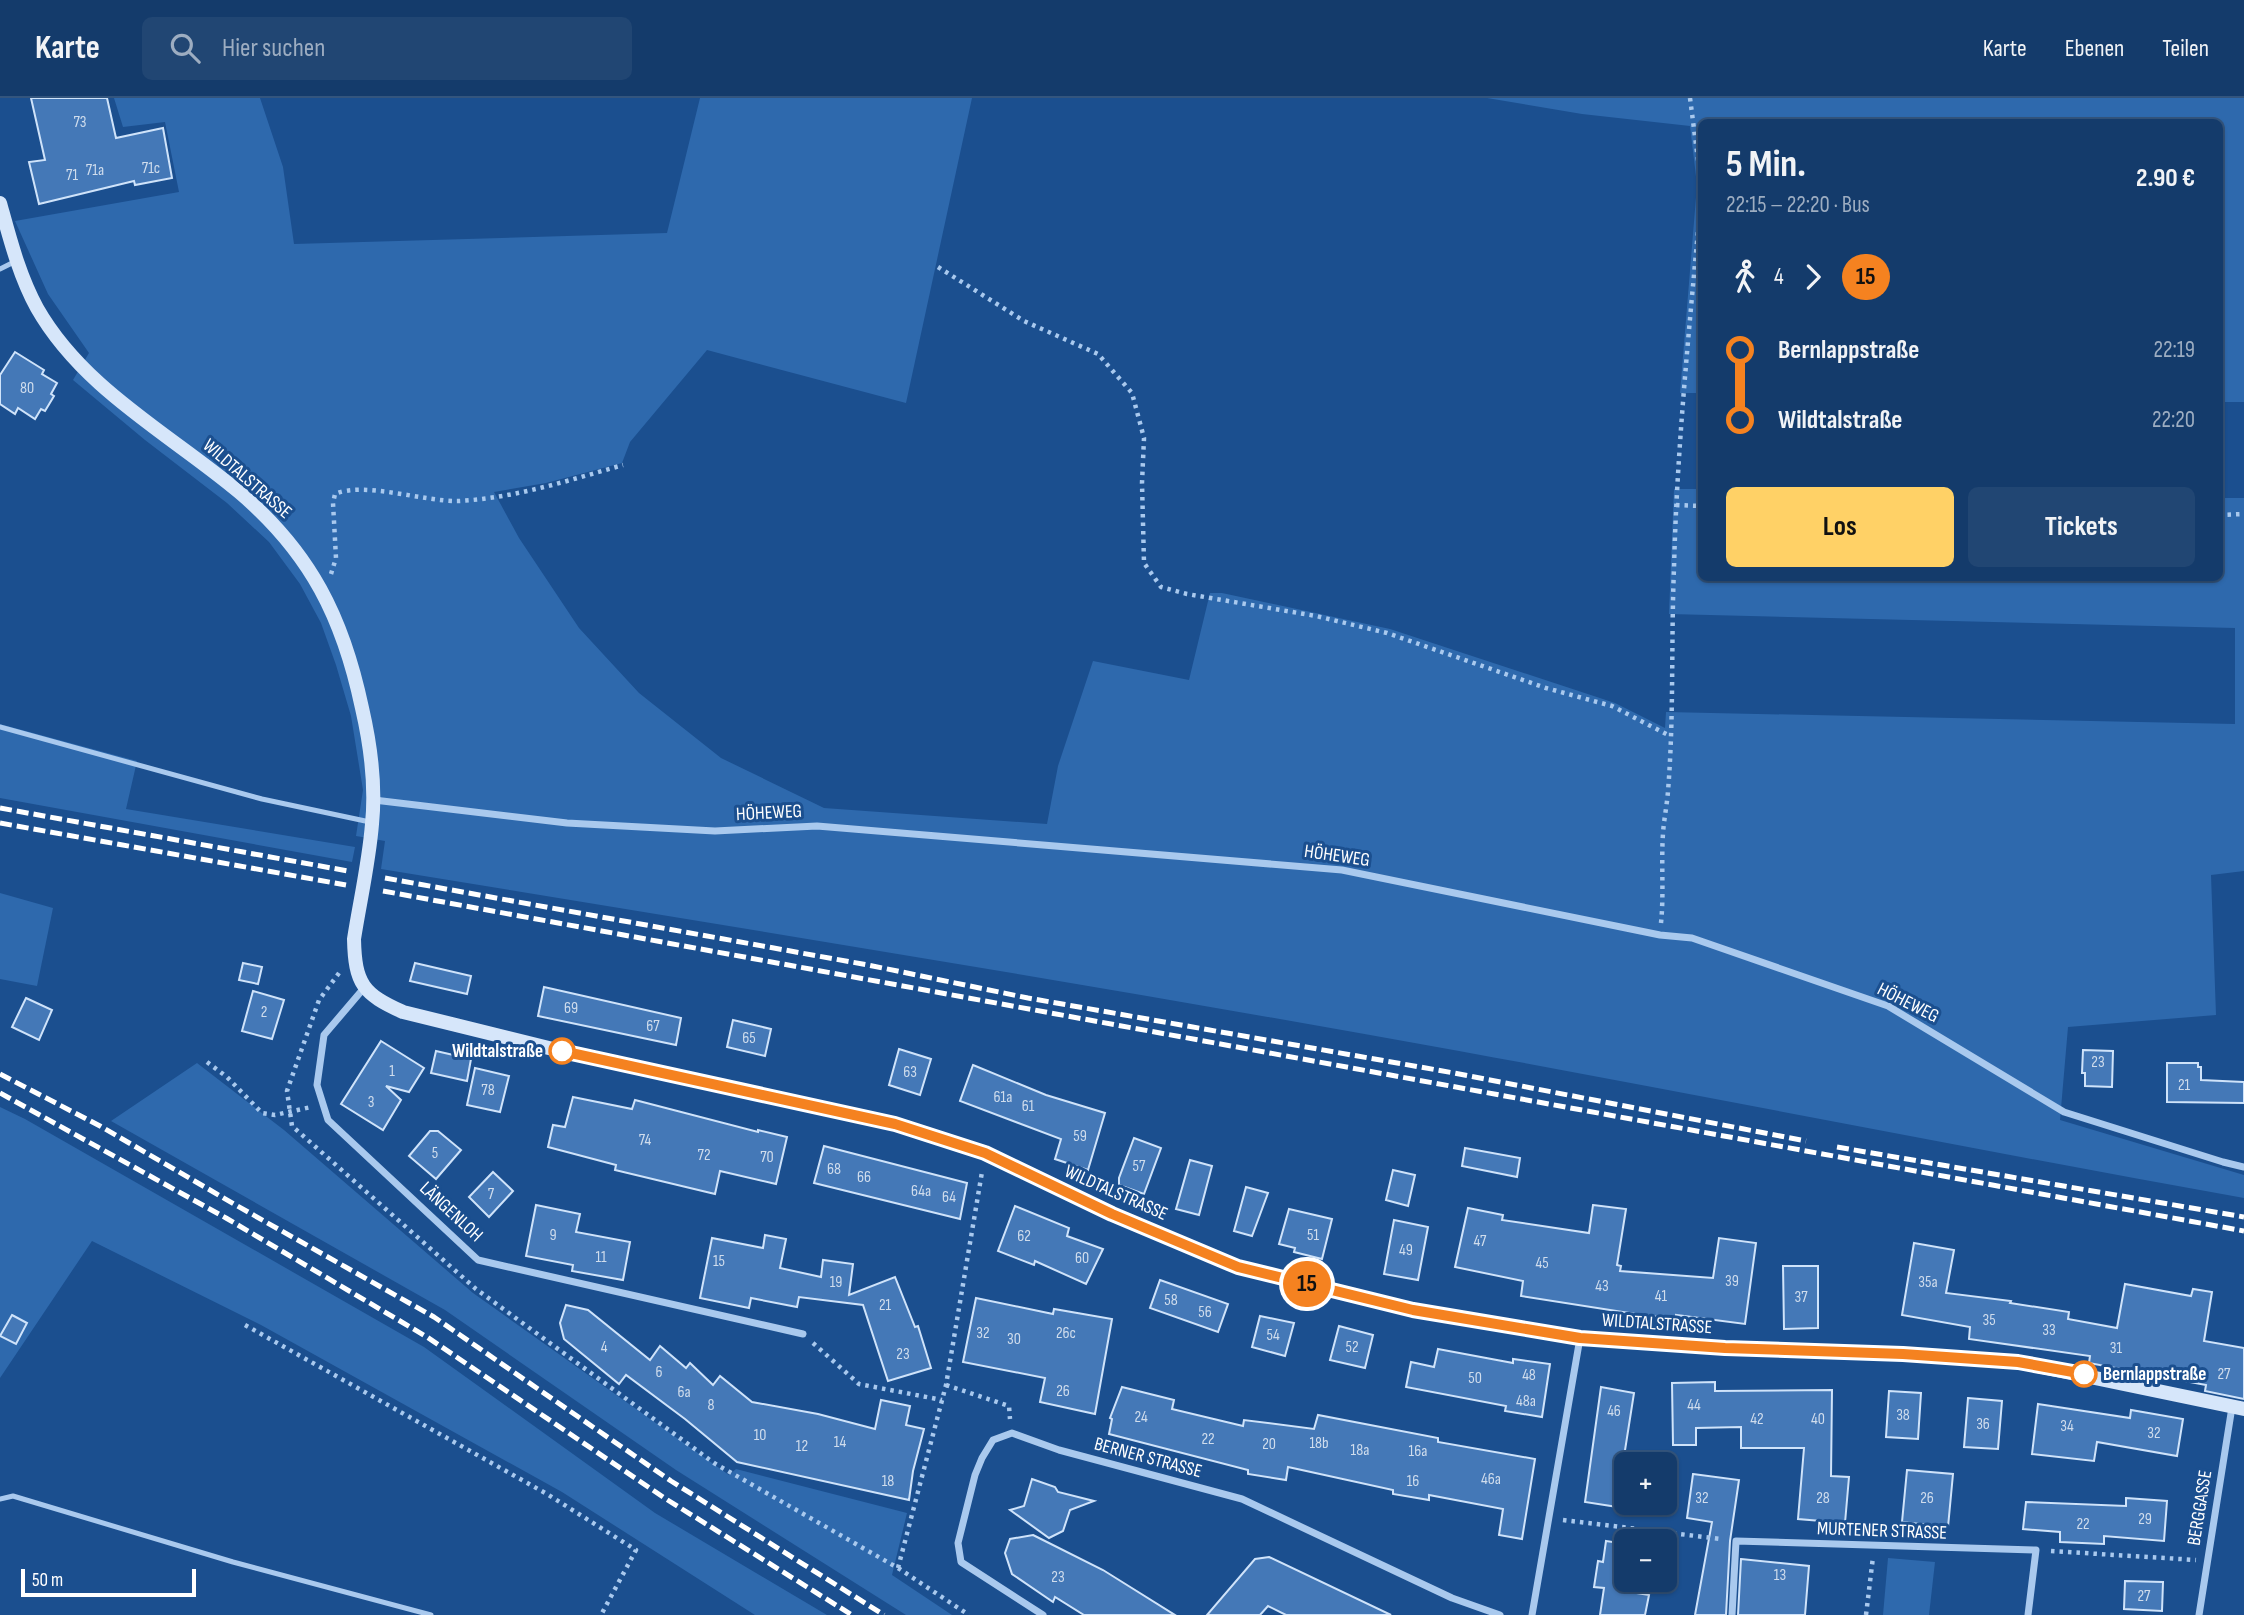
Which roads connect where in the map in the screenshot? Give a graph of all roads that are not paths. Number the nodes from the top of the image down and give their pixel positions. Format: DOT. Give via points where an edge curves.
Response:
graph roads {
  1 [pos="0,203"];
  2 [pos="16,260"];
  3 [pos="0,269"];
  4 [pos="0,727"];
  5 [pos="374,800"];
  6 [pos="373,823"];
  7 [pos="363,988"];
  8 [pos="2244,1167"];
  9 [pos="803,1334"];
  10 [pos="1580,1338"];
  11 [pos="2238,1407"];
  12 [pos="0,1499"];
  13 [pos="431,1615"];
  14 [pos="1043,1615"];
  15 [pos="1500,1615"];
  16 [pos="1532,1615"];
  17 [pos="1732,1615"];
  18 [pos="2028,1615"];
  19 [pos="2199,1615"];
  1 -- 2 [label="street, WILDTALSTRASSE"];
  2 -- 3 [label="lane"];
  2 -- 5 [label="street, WILDTALSTRASSE" via="38,309 81,366 239,492 301,558 325,595 355,672 373,767"];
  4 -- 6 [label="lane" via="262,799"];
  5 -- 6 [label="street, WILDTALSTRASSE"];
  5 -- 8 [label="street, HÖHEWEG" via="567,823 715,831 817,826 1342,870 1692,938 1888,1006 2064,1112"];
  6 -- 7 [label="street, WILDTALSTRASSE" via="354,939"];
  7 -- 9 [label="street, LÄNGENLOH" via="324,1035 317,1084 328,1120 478,1260"];
  7 -- 10 [label="street, WILDTALSTRASSE" via="403,1012 895,1124 985,1153 1238,1267 1413,1310"];
  10 -- 11 [label="street, WILDTALSTRASSE" via="2018,1362"];
  10 -- 16 [label="street"];
  11 -- 19 [label="street, BERGGASSE"];
  12 -- 13 [label="lane" via="13,1496"];
  14 -- 15 [label="street, BERNER STRASSE" via="961,1562 959,1552 982,1458 993,1440 1012,1433 1242,1499 1452,1598"];
  17 -- 18 [label="street, MURTENER STRASSE" via="1736,1541 2036,1550"];
}
